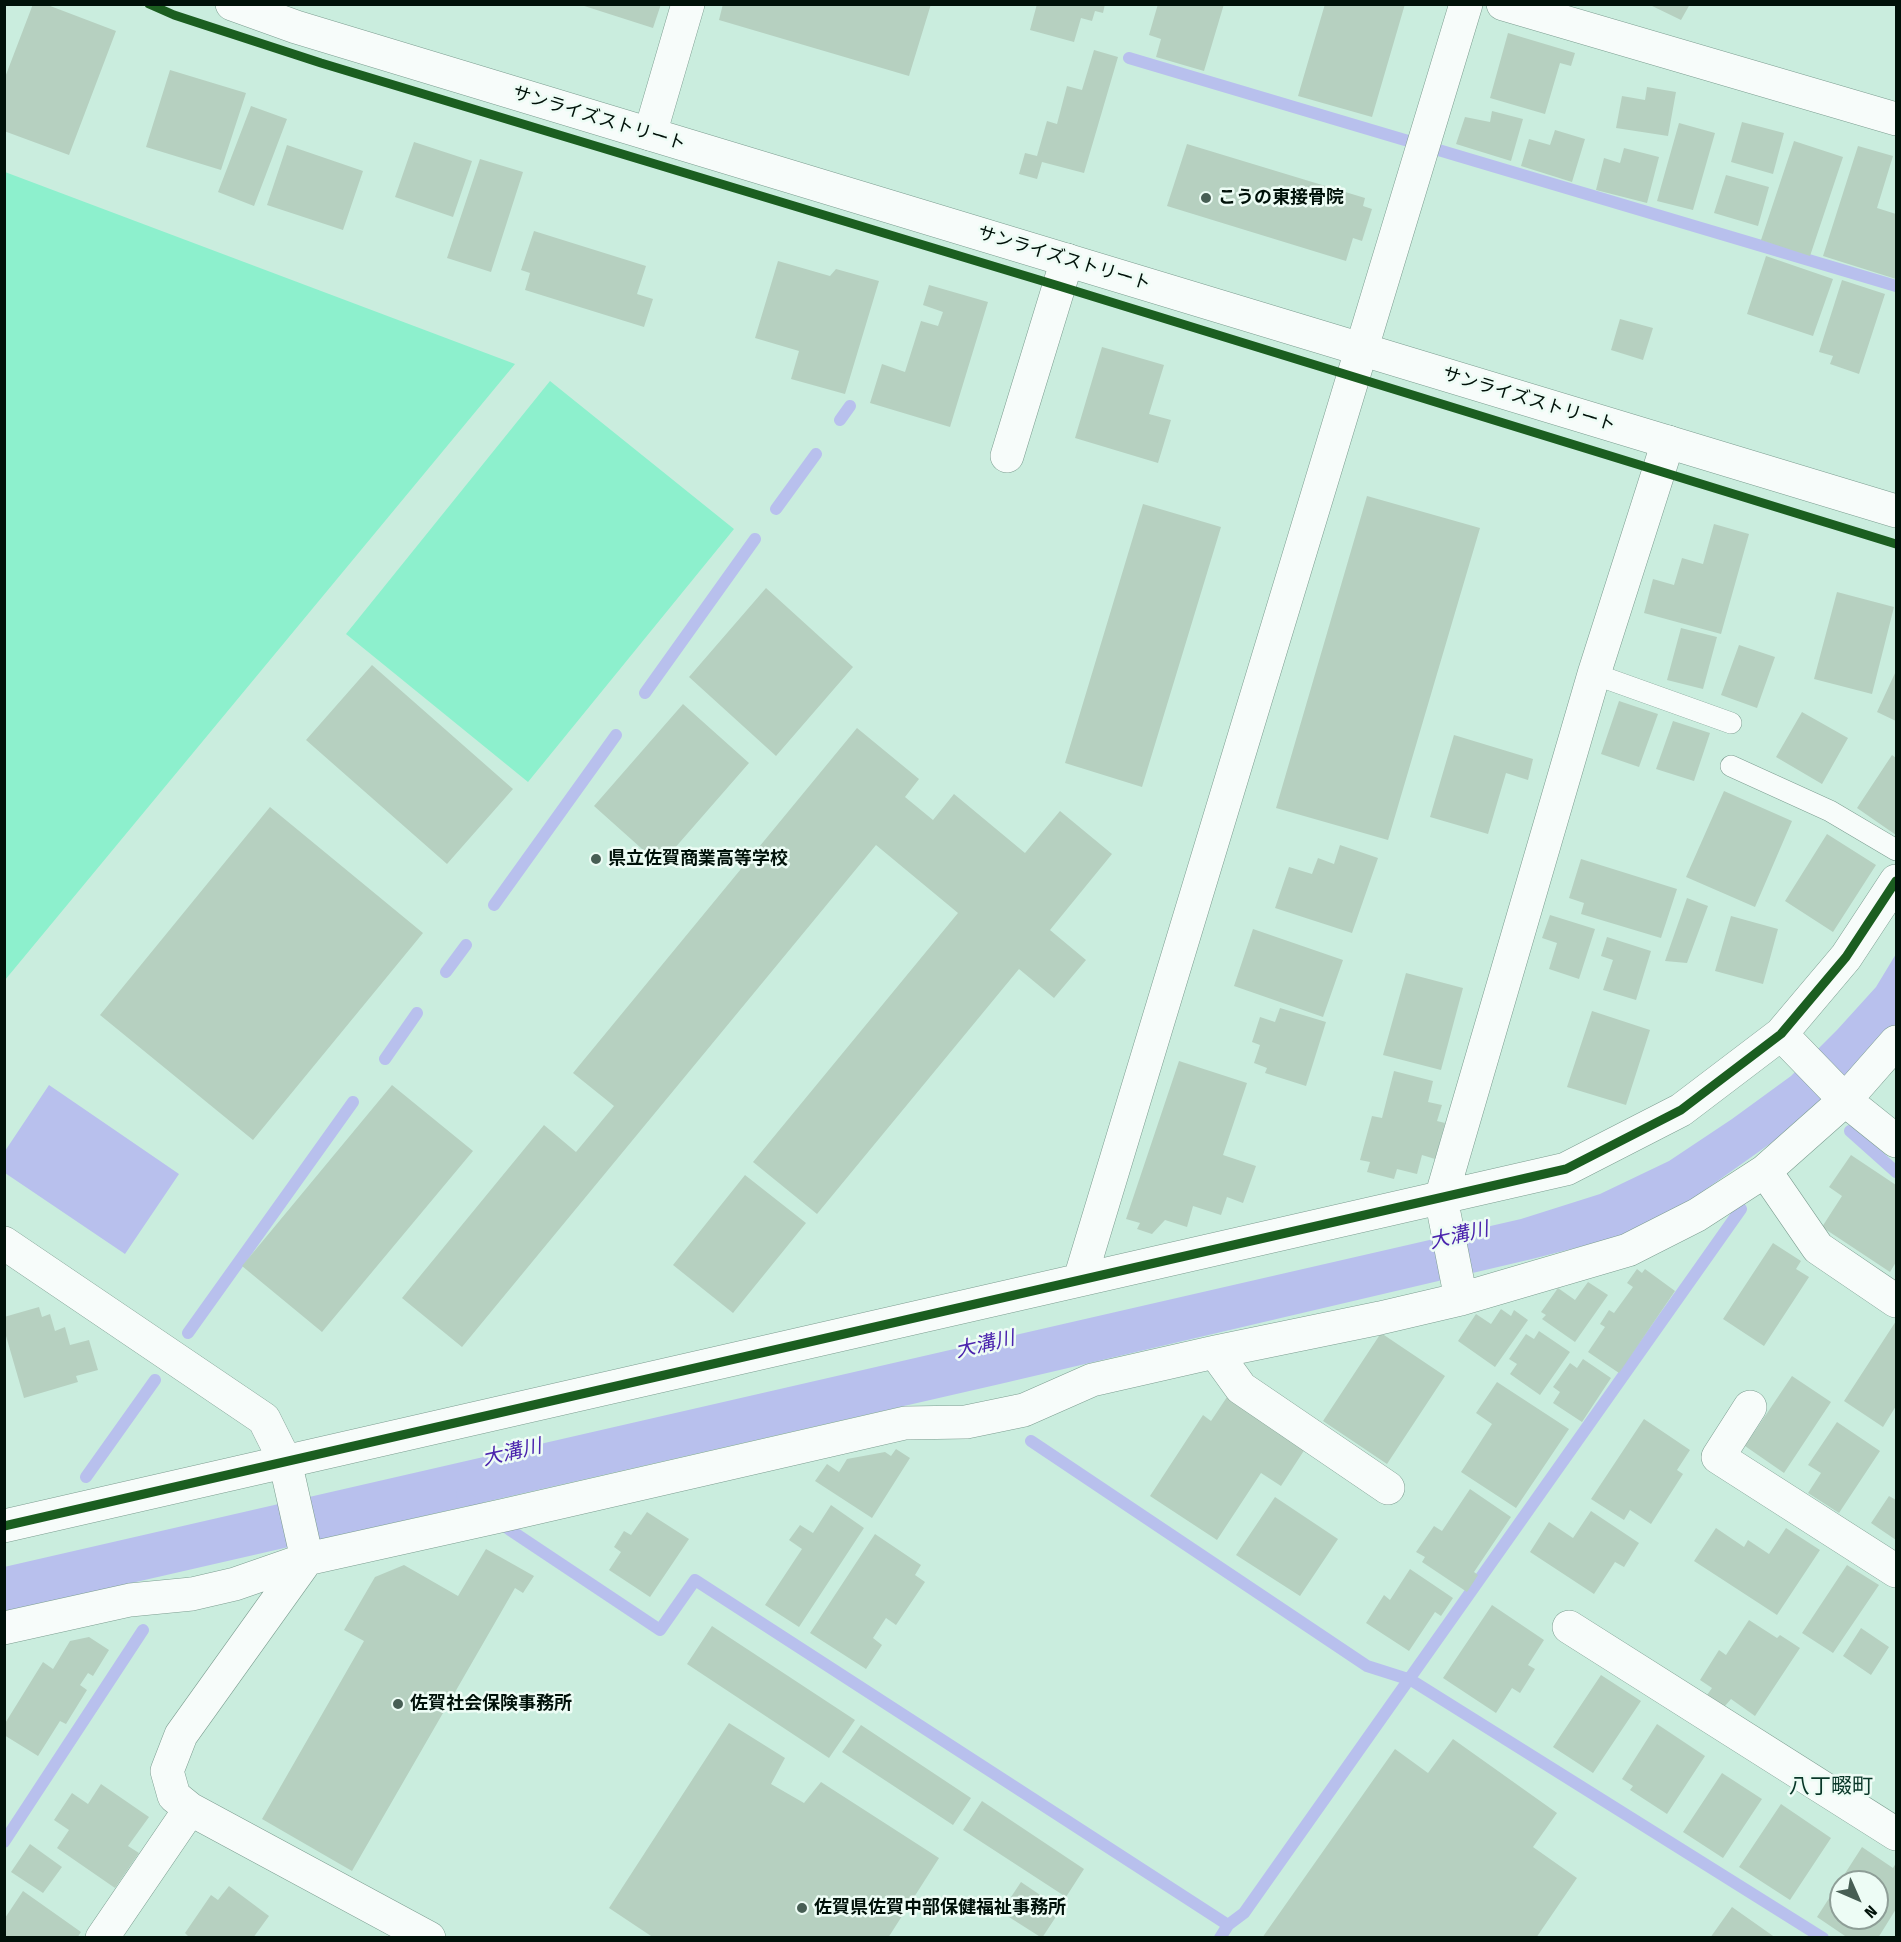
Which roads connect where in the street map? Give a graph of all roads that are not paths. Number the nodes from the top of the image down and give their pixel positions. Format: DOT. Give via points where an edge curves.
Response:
graph roads {
  1 [pos="232,4"];
  2 [pos="688,4"];
  3 [pos="1466,4"];
  4 [pos="1503,4"];
  5 [pos="1896,119"];
  6 [pos="650,134"];
  7 [pos="1067,260"];
  8 [pos="1362,349"];
  9 [pos="1668,442"];
  10 [pos="1007,456"];
  11 [pos="1896,511"];
  12 [pos="1594,674"];
  13 [pos="1731,723"];
  14 [pos="1731,766"];
  15 [pos="1896,850"];
  16 [pos="1896,881"];
  17 [pos="1789,1042"];
  18 [pos="1896,1042"];
  19 [pos="1845,1100"];
  20 [pos="1896,1142"];
  21 [pos="1765,1171"];
  22 [pos="1443,1211"];
  23 [pos="4,1243"];
  24 [pos="1080,1279"];
  25 [pos="1461,1299"];
  26 [pos="1896,1301"];
  27 [pos="1215,1352"];
  28 [pos="1750,1407"];
  29 [pos="288,1475"];
  30 [pos="1388,1488"];
  31 [pos="4,1526"];
  32 [pos="307,1559"];
  33 [pos="1896,1571"];
  34 [pos="1569,1627"];
  35 [pos="4,1628"];
  36 [pos="190,1809"];
  37 [pos="1896,1834"];
  38 [pos="418,1935"];
  39 [pos="102,1938"];
  1 -- 6 [label="street, サンライズストリート"];
  2 -- 6 [label="street"];
  3 -- 8 [label="street"];
  4 -- 5 [label="street"];
  6 -- 7 [label="street, サンライズストリート"];
  7 -- 8 [label="street, サンライズストリート"];
  7 -- 10 [label="street"];
  8 -- 9 [label="street, サンライズストリート"];
  8 -- 24 [label="street"];
  9 -- 11 [label="street, サンライズストリート"];
  9 -- 12 [label="street"];
  12 -- 13 [label="lane"];
  12 -- 22 [label="street"];
  14 -- 15 [label="lane" via="1830,811"];
  16 -- 17 [label="street"];
  17 -- 19 [label="street"];
  17 -- 22 [label="street" via="1681,1110 1566,1169"];
  18 -- 19 [label="street"];
  19 -- 20 [label="street"];
  19 -- 21 [label="street"];
  21 -- 25 [label="street" via="1697,1215 1628,1250"];
  21 -- 26 [label="street" via="1818,1248"];
  22 -- 24 [label="street"];
  22 -- 25 [label="street"];
  23 -- 29 [label="street" via="264,1419"];
  24 -- 29 [label="street"];
  25 -- 27 [label="street"];
  27 -- 30 [label="street" via="1241,1388"];
  27 -- 32 [label="street" via="1092,1380 1024,1410 966,1422 905,1423"];
  28 -- 33 [label="street" via="1718,1457"];
  29 -- 31 [label="street"];
  29 -- 32 [label="street"];
  32 -- 35 [label="street" via="192,1594 130,1600"];
  32 -- 36 [label="street" via="181,1735 166,1772 174,1796"];
  34 -- 37 [label="street"];
  36 -- 38 [label="street"];
  36 -- 39 [label="street"];
}
